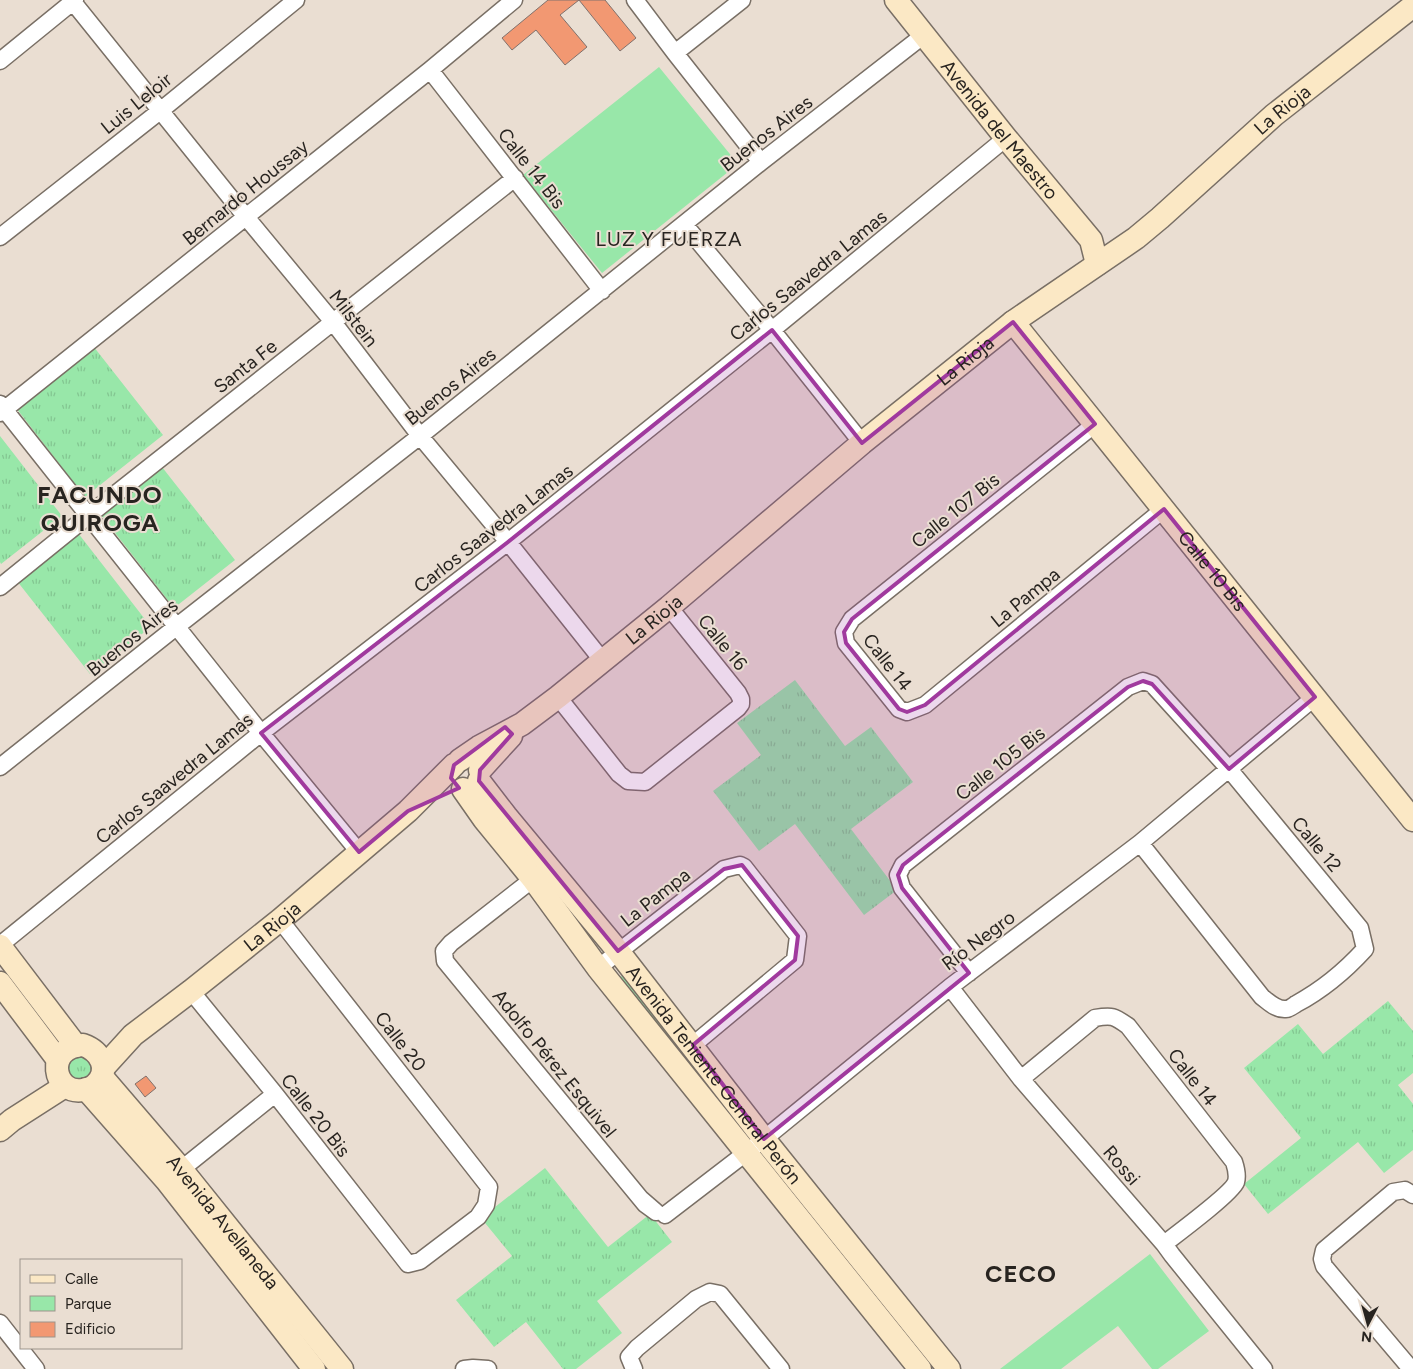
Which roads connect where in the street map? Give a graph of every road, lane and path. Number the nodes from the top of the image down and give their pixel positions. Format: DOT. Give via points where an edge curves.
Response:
graph roads {
  1 [pos="296,0"];
  2 [pos="635,0"];
  3 [pos="742,0"];
  4 [pos="896,0"];
  5 [pos="74,1"];
  6 [pos="511,1"];
  7 [pos="1413,6"];
  8 [pos="924,35"];
  9 [pos="675,54"];
  10 [pos="0,61"];
  11 [pos="430,70"];
  12 [pos="160,111"];
  13 [pos="1006,138"];
  14 [pos="761,162"];
  15 [pos="515,178"];
  16 [pos="246,217"];
  17 [pos="684,224"];
  18 [pos="0,237"];
  19 [pos="1097,264"];
  20 [pos="602,291"];
  21 [pos="333,322"];
  22 [pos="1013,322"];
  23 [pos="772,330"];
  24 [pos="2,409"];
  25 [pos="1096,424"];
  26 [pos="420,436"];
  27 [pos="862,443"];
  28 [pos="1164,509"];
  29 [pos="89,515"];
  30 [pos="508,542"];
  31 [pos="0,587"];
  32 [pos="669,607"];
  33 [pos="176,627"];
  34 [pos="844,632"];
  35 [pos="602,660"];
  36 [pos="1143,680"];
  37 [pos="558,697"];
  38 [pos="1315,697"];
  39 [pos="907,712"];
  40 [pos="260,733"];
  41 [pos="0,768"];
  42 [pos="1229,769"];
  43 [pos="466,776"];
  44 [pos="1413,820"];
  45 [pos="1140,843"];
  46 [pos="359,852"];
  47 [pos="533,879"];
  48 [pos="280,920"];
  49 [pos="618,952"];
  50 [pos="2,954"];
  51 [pos="598,968"];
  52 [pos="969,973"];
  53 [pos="0,983"];
  54 [pos="950,987"];
  55 [pos="191,991"];
  56 [pos="693,1045"];
  57 [pos="80,1068"];
  58 [pos="1021,1079"];
  59 [pos="275,1094"];
  60 [pos="6,1125"];
  61 [pos="764,1139"];
  62 [pos="746,1152"];
  63 [pos="174,1175"];
  64 [pos="1409,1192"];
  65 [pos="641,1199"];
  66 [pos="665,1215"];
  67 [pos="1164,1244"];
  68 [pos="408,1264"];
  69 [pos="0,1323"];
  70 [pos="20,1349"];
  71 [pos="20,1349"];
  72 [pos="632,1363"];
  73 [pos="36,1369"];
  74 [pos="314,1369"];
  75 [pos="342,1369"];
  76 [pos="781,1369"];
  77 [pos="920,1369"];
  78 [pos="949,1369"];
  79 [pos="1264,1369"];
  80 [pos="1411,1369"];
  1 -- 12 [label="street, Luis Leloir"];
  2 -- 9 [label="street"];
  3 -- 9 [label="street"];
  4 -- 8 [label="main road, Avenida del Maestro"];
  5 -- 10 [label="street"];
  5 -- 12 [label="street, Milstein"];
  6 -- 11 [label="street, Bernardo Houssay"];
  7 -- 19 [label="main road, La Rioja" via="1274,115 1136,238"];
  8 -- 13 [label="main road, Avenida del Maestro"];
  8 -- 14 [label="street, Buenos Aires"];
  9 -- 14 [label="street"];
  11 -- 15 [label="street, Calle 14 Bis"];
  11 -- 16 [label="street, Bernardo Houssay"];
  12 -- 16 [label="street, Milstein"];
  12 -- 18 [label="street, Luis Leloir"];
  13 -- 19 [label="main road, Avenida del Maestro" via="1091,240"];
  13 -- 23 [label="street, Carlos Saavedra Lamas"];
  14 -- 17 [label="street, Buenos Aires"];
  15 -- 20 [label="street, Calle 14 Bis"];
  15 -- 21 [label="street, Santa Fe"];
  16 -- 21 [label="street, Milstein"];
  16 -- 24 [label="street, Bernardo Houssay"];
  17 -- 20 [label="street, Buenos Aires"];
  17 -- 23 [label="street"];
  19 -- 22 [label="main road, La Rioja"];
  20 -- 26 [label="street, Buenos Aires"];
  21 -- 26 [label="street, Milstein"];
  21 -- 29 [label="street, Santa Fe"];
  22 -- 25 [label="main road, Calle 10 Bis"];
  22 -- 27 [label="main road, La Rioja"];
  23 -- 27 [label="street"];
  23 -- 30 [label="street, Carlos Saavedra Lamas"];
  24 -- 29 [label="street"];
  25 -- 28 [label="main road, Calle 10 Bis"];
  25 -- 34 [label="street, Calle 107 Bis" via="852,618"];
  26 -- 30 [label="street, Milstein"];
  26 -- 33 [label="street, Buenos Aires"];
  27 -- 32 [label="main road, La Rioja"];
  28 -- 38 [label="main road, Calle 10 Bis"];
  28 -- 39 [label="street, La Pampa" via="925,705"];
  29 -- 31 [label="street, Santa Fe"];
  29 -- 33 [label="street"];
  30 -- 35 [label="street, Milstein"];
  30 -- 40 [label="street, Carlos Saavedra Lamas"];
  32 -- 35 [label="main road, La Rioja"];
  32 -- 37 [label="street, Calle 16" via="738,693 741,704 645,782 628,781 619,774"];
  33 -- 40 [label="street"];
  33 -- 41 [label="street, Buenos Aires"];
  34 -- 39 [label="street, Calle 14" via="846,643 899,709"];
  35 -- 37 [label="main road, La Rioja"];
  36 -- 42 [label="street, Calle 12" via="1152,684"];
  36 -- 52 [label="street, Calle 105 Bis" via="1128,687 903,865 898,874 902,888"];
  37 -- 43 [label="main road, La Rioja" via="522,724"];
  38 -- 42 [label="street, Río Negro"];
  38 -- 44 [label="main road, Calle 10 Bis"];
  40 -- 46 [label="street"];
  40 -- 50 [label="street, Carlos Saavedra Lamas"];
  42 -- 45 [label="street, Río Negro"];
  42 -- 45 [label="street, Calle 12" via="1360,928 1365,949 1338,976 1312,996 1286,1009 1276,1008 1262,997"];
  43 -- 46 [label="main road, La Rioja" via="408,811"];
  43 -- 47 [label="main road, Avenida Teniente General Perón" via="484,819"];
  43 -- 49 [label="main road, Avenida Teniente General Perón" via="506,816"];
  45 -- 52 [label="street, Río Negro"];
  46 -- 48 [label="main road, La Rioja"];
  47 -- 51 [label="main road, Avenida Teniente General Perón"];
  47 -- 65 [label="street, Adolfo Pérez Esquivel" via="451,943 444,951 445,961"];
  48 -- 55 [label="main road, La Rioja"];
  48 -- 68 [label="street, Calle 20" via="490,1187 486,1205 478,1217 420,1261"];
  49 -- 51 [label="street, La Pampa"];
  49 -- 56 [label="main road, Avenida Teniente General Perón"];
  49 -- 56 [label="street, La Pampa" via="724,869 744,867 798,936 795,960"];
  50 -- 57 [label="main road, Avenida Avellaneda"];
  51 -- 62 [label="main road, Avenida Teniente General Perón"];
  52 -- 54 [label="street, Río Negro"];
  53 -- 57 [label="main road, Avenida Avellaneda"];
  54 -- 58 [label="street, Rossi"];
  54 -- 61 [label="street, Río Negro"];
  55 -- 57 [label="main road, La Rioja" via="133,1036"];
  55 -- 59 [label="street, Calle 20 Bis"];
  56 -- 61 [label="main road, Avenida Teniente General Perón"];
  57 -- 60 [label="main road, La Rioja"];
  57 -- 63 [label="main road, Avenida Avellaneda"];
  58 -- 67 [label="street, Rossi"];
  58 -- 67 [label="street, Calle 14" via="1095,1018 1109,1015 1128,1026 1237,1170 1236,1182 1224,1196"];
  59 -- 63 [label="street"];
  59 -- 68 [label="street, Calle 20 Bis"];
  61 -- 62 [label="street, Río Negro"];
  61 -- 78 [label="main road, Avenida Teniente General Perón"];
  62 -- 66 [label="street, Río Negro"];
  62 -- 77 [label="main road, Avenida Teniente General Perón"];
  63 -- 74 [label="main road, Avenida Avellaneda"];
  63 -- 75 [label="main road, Avenida Avellaneda"];
  64 -- 80 [label="street" via="1393,1192 1324,1250 1322,1259 1324,1266"];
  67 -- 79 [label="street, Rossi"];
  69 -- 71 [label="street"];
  70 -- 73 [label="street"];
  72 -- 76 [label="street" via="637,1348 696,1299 710,1292 720,1294"];
}
